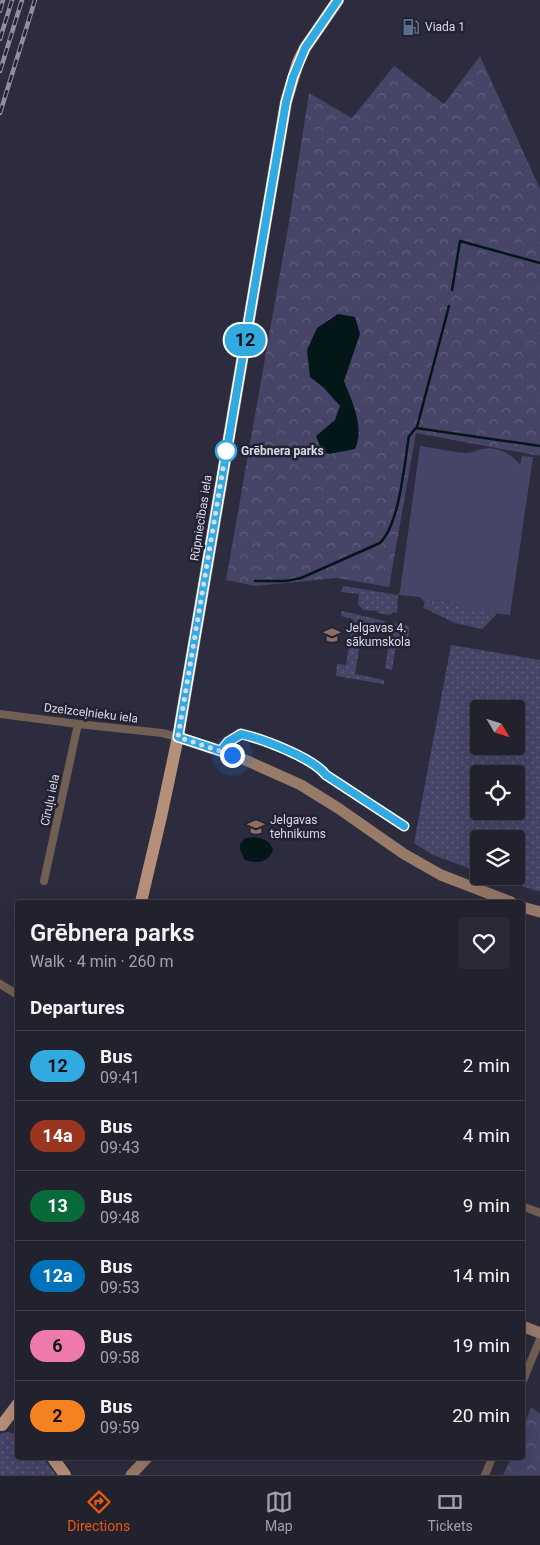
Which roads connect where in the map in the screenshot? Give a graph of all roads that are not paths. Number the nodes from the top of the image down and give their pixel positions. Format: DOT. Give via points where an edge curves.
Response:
graph roads {
  1 [pos="338,0"];
  2 [pos="0,714"];
  3 [pos="78,724"];
  4 [pos="178,737"];
  5 [pos="44,881"];
  6 [pos="484,898"];
  7 [pos="140,900"];
  8 [pos="498,900"];
  9 [pos="525,908"];
  10 [pos="540,912"];
  11 [pos="0,984"];
  12 [pos="15,993"];
  13 [pos="525,1207"];
  14 [pos="540,1213"];
  15 [pos="525,1327"];
  16 [pos="540,1333"];
  17 [pos="540,1339"];
  18 [pos="525,1376"];
  19 [pos="15,1408"];
  20 [pos="1,1425"];
  21 [pos="15,1426"];
  22 [pos="54,1460"];
  23 [pos="145,1460"];
  24 [pos="491,1460"];
  25 [pos="64,1475"];
  26 [pos="131,1475"];
  27 [pos="485,1475"];
  1 -- 4 [label="main road, Rūpniecības iela" via="305,48 286,102"];
  2 -- 3 [label="street, Dzelzceļnieku iela"];
  3 -- 4 [label="street, Dzelzceļnieku iela"];
  3 -- 5 [label="street, Cīruļu iela"];
  4 -- 6 [label="street" via="236,756 301,785 404,854"];
  4 -- 7 [label="main road, Rūpniecības iela"];
  6 -- 8 [label="street"];
  9 -- 10 [label="street"];
  11 -- 12 [label="street"];
  13 -- 14 [label="street"];
  15 -- 16 [label="street"];
  17 -- 18 [label="street"];
  19 -- 20 [label="main road"];
  20 -- 21 [label="main road"];
  22 -- 25 [label="main road"];
  23 -- 26 [label="street"];
  24 -- 27 [label="street"];
}
